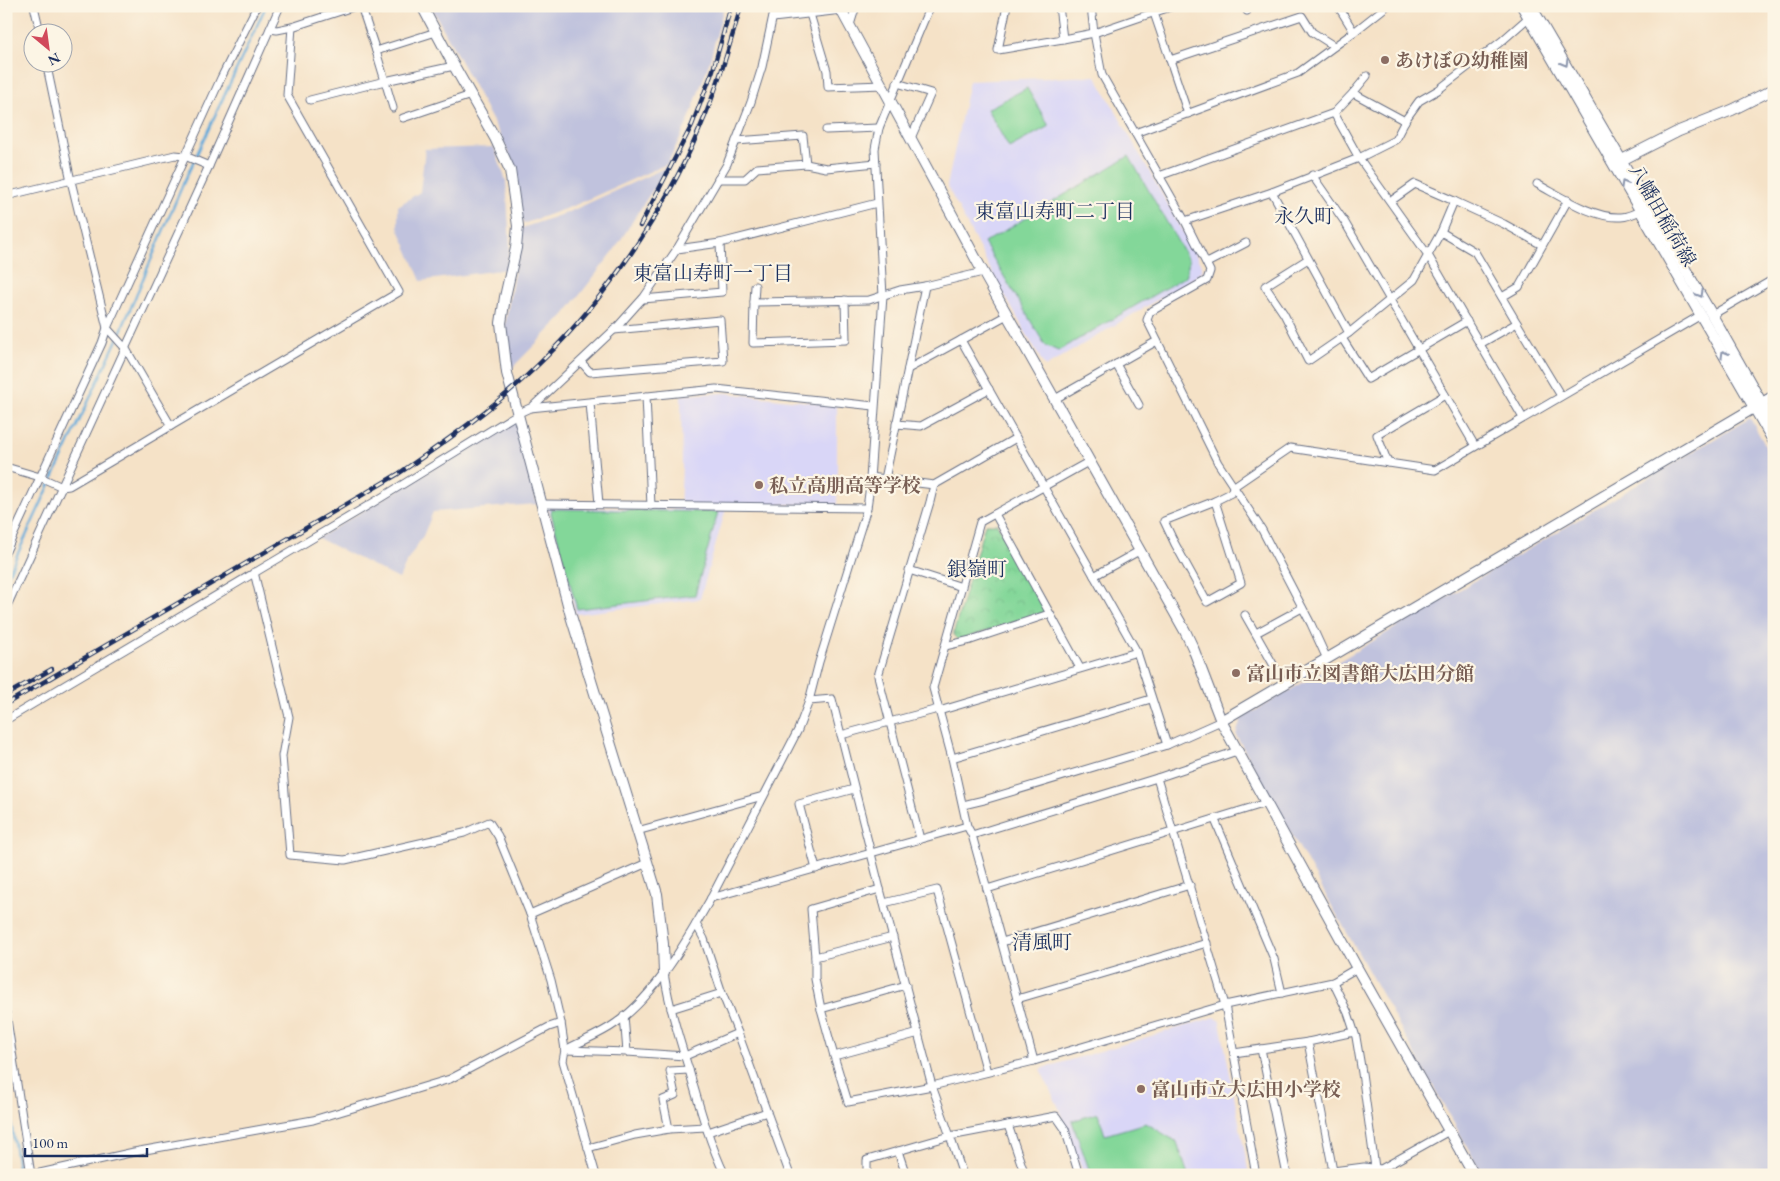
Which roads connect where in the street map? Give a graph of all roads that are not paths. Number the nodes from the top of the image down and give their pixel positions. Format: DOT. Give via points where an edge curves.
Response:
graph roads {
  1 [pos="34,6"];
  2 [pos="257,6"];
  3 [pos="280,6"];
  4 [pos="356,6"];
  5 [pos="361,6"];
  6 [pos="422,6"];
  7 [pos="776,6"];
  8 [pos="856,6"];
  9 [pos="930,6"];
  10 [pos="1007,6"];
  11 [pos="1059,6"];
  12 [pos="1091,6"];
  13 [pos="1173,6"];
  14 [pos="1338,6"];
  15 [pos="1387,6"];
  16 [pos="1522,6"];
  17 [pos="1531,6"];
  18 [pos="841,8"];
  19 [pos="1154,13"];
  20 [pos="810,14"];
  21 [pos="773,18"];
  22 [pos="1528,18"];
  23 [pos="38,22"];
  24 [pos="850,26"];
  25 [pos="292,27"];
  26 [pos="270,29"];
  27 [pos="436,32"];
  28 [pos="1354,32"];
  29 [pos="1094,33"];
  30 [pos="1062,39"];
  31 [pos="1334,46"];
  32 [pos="376,51"];
  33 [pos="1170,60"];
  34 [pos="454,66"];
  35 [pos="48,72"];
  36 [pos="1367,76"];
  37 [pos="385,81"];
  38 [pos="898,83"];
  39 [pos="883,85"];
  40 [pos="1774,89"];
  41 [pos="1353,93"];
  42 [pos="471,95"];
  43 [pos="310,100"];
  44 [pos="891,100"];
  45 [pos="392,108"];
  46 [pos="1334,113"];
  47 [pos="1188,114"];
  48 [pos="404,118"];
  49 [pos="1405,121"];
  50 [pos="879,128"];
  51 [pos="826,130"];
  52 [pos="1135,133"];
  53 [pos="911,138"];
  54 [pos="736,141"];
  55 [pos="185,156"];
  56 [pos="1359,158"];
  57 [pos="1617,162"];
  58 [pos="876,163"];
  59 [pos="806,164"];
  60 [pos="209,166"];
  61 [pos="1312,175"];
  62 [pos="1159,176"];
  63 [pos="718,180"];
  64 [pos="71,181"];
  65 [pos="1537,184"];
  66 [pos="1272,192"];
  67 [pos="6,196"];
  68 [pos="1568,200"];
  69 [pos="1391,201"];
  70 [pos="1454,201"];
  71 [pos="878,203"];
  72 [pos="1644,209"];
  73 [pos="1185,221"];
  74 [pos="1441,232"];
  75 [pos="720,242"];
  76 [pos="1246,243"];
  77 [pos="1542,245"];
  78 [pos="677,249"];
  79 [pos="1428,255"];
  80 [pos="1308,260"];
  81 [pos="1207,263"];
  82 [pos="983,272"];
  83 [pos="1774,279"];
  84 [pos="755,286"];
  85 [pos="926,286"];
  86 [pos="883,296"];
  87 [pos="1502,297"];
  88 [pos="642,298"];
  89 [pos="1390,299"];
  90 [pos="845,300"];
  91 [pos="754,302"];
  92 [pos="1007,315"];
  93 [pos="1701,315"];
  94 [pos="1712,315"];
  95 [pos="1467,322"];
  96 [pos="1517,323"];
  97 [pos="107,328"];
  98 [pos="614,330"];
  99 [pos="1349,333"];
  100 [pos="1342,338"];
  101 [pos="961,340"];
  102 [pos="1157,341"];
  103 [pos="1480,344"];
  104 [pos="126,349"];
  105 [pos="1418,349"];
  106 [pos="580,362"];
  107 [pos="1116,364"];
  108 [pos="908,369"];
  109 [pos="989,389"];
  110 [pos="1445,395"];
  111 [pos="646,396"];
  112 [pos="1561,396"];
  113 [pos="1774,396"];
  114 [pos="1055,399"];
  115 [pos="590,403"];
  116 [pos="1758,404"];
  117 [pos="1139,405"];
  118 [pos="874,406"];
  119 [pos="530,408"];
  120 [pos="519,413"];
  121 [pos="1523,418"];
  122 [pos="896,424"];
  123 [pos="1774,424"];
  124 [pos="171,426"];
  125 [pos="1016,438"];
  126 [pos="1774,442"];
  127 [pos="1475,446"];
  128 [pos="1090,461"];
  129 [pos="1388,463"];
  130 [pos="6,467"];
  131 [pos="40,477"];
  132 [pos="870,477"];
  133 [pos="885,479"];
  134 [pos="934,485"];
  135 [pos="62,487"];
  136 [pos="1043,487"];
  137 [pos="1233,487"];
  138 [pos="1215,501"];
  139 [pos="541,504"];
  140 [pos="599,504"];
  141 [pos="651,506"];
  142 [pos="867,508"];
  143 [pos="994,514"];
  144 [pos="6,551"];
  145 [pos="1139,551"];
  146 [pos="909,570"];
  147 [pos="254,572"];
  148 [pos="1094,576"];
  149 [pos="962,587"];
  150 [pos="6,608"];
  151 [pos="1302,608"];
  152 [pos="1049,614"];
  153 [pos="1245,614"];
  154 [pos="1256,634"];
  155 [pos="945,646"];
  156 [pos="1137,652"];
  157 [pos="1327,659"];
  158 [pos="1080,668"];
  159 [pos="1285,685"];
  160 [pos="1151,699"];
  161 [pos="809,701"];
  162 [pos="938,710"];
  163 [pos="6,720"];
  164 [pos="1221,721"];
  165 [pos="890,722"];
  166 [pos="841,735"];
  167 [pos="1167,745"];
  168 [pos="1237,751"];
  169 [pos="952,758"];
  170 [pos="1157,778"];
  171 [pos="854,789"];
  172 [pos="763,796"];
  173 [pos="1266,803"];
  174 [pos="962,805"];
  175 [pos="1215,820"];
  176 [pos="967,826"];
  177 [pos="637,831"];
  178 [pos="1174,832"];
  179 [pos="972,835"];
  180 [pos="920,839"];
  181 [pos="871,854"];
  182 [pos="647,863"];
  183 [pos="816,869"];
  184 [pos="1190,885"];
  185 [pos="880,889"];
  186 [pos="987,889"];
  187 [pos="710,898"];
  188 [pos="884,903"];
  189 [pos="530,914"];
  190 [pos="696,924"];
  191 [pos="893,937"];
  192 [pos="1002,942"];
  193 [pos="1207,943"];
  194 [pos="815,957"];
  195 [pos="1357,968"];
  196 [pos="664,973"];
  197 [pos="1333,982"];
  198 [pos="906,985"];
  199 [pos="722,993"];
  200 [pos="1282,993"];
  201 [pos="1017,999"];
  202 [pos="1225,1005"];
  203 [pos="671,1009"];
  204 [pos="820,1009"];
  205 [pos="6,1013"];
  206 [pos="624,1016"];
  207 [pos="561,1023"];
  208 [pos="1354,1032"];
  209 [pos="919,1033"];
  210 [pos="738,1034"];
  211 [pos="1308,1042"];
  212 [pos="1261,1049"];
  213 [pos="565,1050"];
  214 [pos="627,1052"];
  215 [pos="1234,1053"];
  216 [pos="685,1056"];
  217 [pos="834,1056"];
  218 [pos="1034,1061"];
  219 [pos="689,1070"];
  220 [pos="987,1072"];
  221 [pos="932,1086"];
  222 [pos="767,1112"];
  223 [pos="1008,1125"];
  224 [pos="669,1129"];
  225 [pos="707,1129"];
  226 [pos="1449,1131"];
  227 [pos="950,1136"];
  228 [pos="588,1148"];
  229 [pos="898,1151"];
  230 [pos="1333,1171"];
  231 [pos="1375,1171"];
  232 [pos="31,1175"];
  233 [pos="596,1175"];
  234 [pos="725,1175"];
  235 [pos="790,1175"];
  236 [pos="866,1175"];
  237 [pos="906,1175"];
  238 [pos="963,1175"];
  239 [pos="1024,1175"];
  240 [pos="1079,1175"];
  241 [pos="1256,1175"];
  242 [pos="1286,1175"];
  243 [pos="1314,1175"];
  244 [pos="1474,1175"];
  1 -- 23 [label="street"];
  2 -- 55 [label="street"];
  3 -- 26 [label="street"];
  4 -- 25 [label="street"];
  5 -- 32 [label="street"];
  6 -- 27 [label="street"];
  7 -- 21 [label="street"];
  8 -- 24 [label="street"];
  9 -- 38 [label="street"];
  10 -- 30 [label="street" via="998,50"];
  11 -- 30 [label="street"];
  12 -- 29 [label="street"];
  13 -- 19 [label="street"];
  14 -- 28 [label="street"];
  15 -- 28 [label="street"];
  16 -- 22 [label="street, 八幡田稲荷線"];
  17 -- 57 [label="street, 八幡田稲荷線, one-way"];
  18 -- 20 [label="street"];
  18 -- 24 [label="street"];
  19 -- 29 [label="street"];
  19 -- 33 [label="street"];
  20 -- 21 [label="street"];
  20 -- 39 [label="street" via="827,72 828,87"];
  21 -- 54 [label="street" via="762,67"];
  22 -- 49 [label="street" via="1504,40 1419,101"];
  22 -- 57 [label="street, 八幡田稲荷線"];
  24 -- 39 [label="street"];
  25 -- 26 [label="street"];
  25 -- 124 [label="street" via="287,96 399,292"];
  26 -- 60 [label="street"];
  27 -- 32 [label="street"];
  27 -- 34 [label="street"];
  28 -- 31 [label="street"];
  29 -- 30 [label="street"];
  29 -- 52 [label="street" via="1102,75"];
  31 -- 33 [label="street" via="1312,32 1302,16"];
  31 -- 47 [label="street" via="1298,73"];
  32 -- 37 [label="street"];
  33 -- 47 [label="street"];
  34 -- 37 [label="street"];
  34 -- 42 [label="street"];
  35 -- 64 [label="street"];
  36 -- 41 [label="street"];
  37 -- 43 [label="street"];
  37 -- 45 [label="street"];
  38 -- 44 [label="street"];
  38 -- 53 [label="street" via="931,93"];
  39 -- 44 [label="street"];
  40 -- 57 [label="street"];
  41 -- 46 [label="street"];
  41 -- 49 [label="street"];
  42 -- 48 [label="street"];
  42 -- 120 [label="street" via="510,170 518,226 501,323 507,373"];
  44 -- 50 [label="street"];
  44 -- 53 [label="street"];
  46 -- 56 [label="street"];
  46 -- 62 [label="street"];
  47 -- 52 [label="street"];
  49 -- 56 [label="street" via="1395,140"];
  50 -- 51 [label="street"];
  50 -- 58 [label="street"];
  52 -- 62 [label="street"];
  53 -- 82 [label="street"];
  54 -- 59 [label="street" via="803,136"];
  54 -- 63 [label="street"];
  55 -- 60 [label="street"];
  55 -- 64 [label="street" via="175,155"];
  55 -- 97 [label="street"];
  56 -- 61 [label="street"];
  56 -- 69 [label="street"];
  57 -- 72 [label="street, 八幡田稲荷線"];
  58 -- 59 [label="street" via="826,168"];
  58 -- 71 [label="street"];
  59 -- 63 [label="street" via="757,168 745,179"];
  60 -- 104 [label="street"];
  61 -- 66 [label="street"];
  61 -- 89 [label="street" via="1344,220"];
  62 -- 73 [label="street"];
  63 -- 78 [label="street"];
  64 -- 67 [label="street"];
  64 -- 97 [label="street"];
  65 -- 68 [label="street"];
  66 -- 73 [label="street"];
  66 -- 80 [label="street"];
  68 -- 72 [label="street" via="1605,216 1622,218"];
  68 -- 77 [label="street"];
  69 -- 70 [label="street" via="1415,184"];
  69 -- 79 [label="street"];
  70 -- 74 [label="street"];
  70 -- 77 [label="street"];
  71 -- 75 [label="street"];
  71 -- 86 [label="street"];
  72 -- 93 [label="street, 八幡田稲荷線"];
  72 -- 94 [label="street, 八幡田稲荷線, one-way"];
  73 -- 81 [label="street"];
  74 -- 79 [label="street"];
  74 -- 87 [label="street" via="1475,252"];
  75 -- 78 [label="street"];
  75 -- 88 [label="street" via="722,292"];
  76 -- 81 [label="street"];
  77 -- 87 [label="street" via="1519,287"];
  78 -- 88 [label="street"];
  79 -- 89 [label="street" via="1414,280"];
  79 -- 95 [label="street"];
  80 -- 99 [label="street"];
  80 -- 100 [label="street" via="1265,286 1284,314 1308,361"];
  81 -- 102 [label="street" via="1210,271 1207,280 1150,312 1147,320"];
  82 -- 85 [label="street"];
  82 -- 92 [label="street"];
  83 -- 94 [label="street"];
  84 -- 91 [label="street"];
  85 -- 86 [label="street"];
  85 -- 108 [label="street"];
  86 -- 90 [label="street" via="869,300"];
  86 -- 118 [label="street"];
  87 -- 96 [label="street"];
  88 -- 98 [label="street"];
  89 -- 99 [label="street"];
  89 -- 105 [label="street"];
  90 -- 91 [label="street"];
  90 -- 91 [label="street" via="846,340 753,343"];
  92 -- 101 [label="street"];
  92 -- 114 [label="street"];
  93 -- 112 [label="street"];
  116 -- 93 [label="street, 八幡田稲荷線, one-way"];
  94 -- 116 [label="street, 八幡田稲荷線"];
  95 -- 103 [label="street"];
  95 -- 105 [label="street"];
  96 -- 103 [label="street"];
  96 -- 112 [label="street"];
  97 -- 104 [label="street"];
  97 -- 131 [label="street"];
  98 -- 106 [label="street"];
  98 -- 106 [label="street" via="720,320 723,360 590,372"];
  99 -- 100 [label="street"];
  100 -- 105 [label="street" via="1368,379"];
  101 -- 108 [label="street"];
  101 -- 109 [label="street"];
  102 -- 107 [label="street"];
  102 -- 137 [label="street"];
  103 -- 121 [label="street"];
  104 -- 124 [label="street"];
  104 -- 135 [label="street"];
  105 -- 110 [label="street"];
  106 -- 119 [label="street"];
  107 -- 114 [label="street"];
  107 -- 117 [label="street"];
  108 -- 122 [label="street"];
  109 -- 122 [label="street" via="922,426"];
  109 -- 125 [label="street"];
  110 -- 127 [label="street"];
  110 -- 129 [label="street" via="1376,435"];
  111 -- 115 [label="street"];
  111 -- 118 [label="street" via="716,389"];
  111 -- 141 [label="street"];
  112 -- 121 [label="street"];
  113 -- 116 [label="street"];
  114 -- 128 [label="street"];
  115 -- 119 [label="street"];
  115 -- 140 [label="street"];
  116 -- 123 [label="street, 八幡田稲荷線"];
  116 -- 126 [label="street, 八幡田稲荷線"];
  116 -- 157 [label="street"];
  118 -- 132 [label="street"];
  119 -- 120 [label="street"];
  120 -- 139 [label="street"];
  120 -- 147 [label="street"];
  121 -- 127 [label="street"];
  122 -- 133 [label="street"];
  124 -- 135 [label="street" via="69,486"];
  125 -- 134 [label="street"];
  125 -- 136 [label="street"];
  127 -- 129 [label="street" via="1435,470"];
  128 -- 136 [label="street"];
  128 -- 145 [label="street"];
  129 -- 137 [label="street" via="1290,448"];
  130 -- 131 [label="street"];
  131 -- 135 [label="street"];
  131 -- 144 [label="street"];
  132 -- 133 [label="street"];
  132 -- 142 [label="street"];
  133 -- 134 [label="street"];
  134 -- 146 [label="street"];
  135 -- 150 [label="street"];
  136 -- 143 [label="street"];
  136 -- 148 [label="street"];
  137 -- 138 [label="street" via="1231,493"];
  137 -- 151 [label="street" via="1262,530"];
  138 -- 138 [label="street" via="1164,521 1207,602 1241,583"];
  139 -- 140 [label="street"];
  139 -- 177 [label="street"];
  140 -- 141 [label="street"];
  141 -- 142 [label="street"];
  142 -- 161 [label="street" via="818,662"];
  143 -- 149 [label="street" via="980,522"];
  143 -- 152 [label="street"];
  145 -- 148 [label="street"];
  145 -- 164 [label="street" via="1189,640"];
  146 -- 149 [label="street"];
  146 -- 165 [label="street" via="878,676"];
  147 -- 163 [label="street"];
  147 -- 189 [label="street" via="289,717 282,756 290,855 345,860 464,833 488,822 498,836"];
  148 -- 156 [label="street"];
  149 -- 155 [label="street"];
  151 -- 154 [label="street"];
  151 -- 157 [label="street"];
  152 -- 155 [label="street"];
  152 -- 158 [label="street"];
  153 -- 154 [label="street"];
  154 -- 159 [label="street"];
  155 -- 162 [label="street" via="932,688"];
  156 -- 158 [label="street"];
  156 -- 160 [label="street"];
  157 -- 159 [label="street"];
  158 -- 162 [label="street"];
  159 -- 164 [label="street"];
  160 -- 167 [label="street"];
  160 -- 169 [label="street"];
  161 -- 166 [label="street" via="832,700"];
  161 -- 172 [label="street" via="798,730"];
  162 -- 165 [label="street"];
  162 -- 169 [label="street"];
  164 -- 167 [label="street"];
  164 -- 168 [label="street"];
  165 -- 166 [label="street"];
  165 -- 180 [label="street"];
  166 -- 171 [label="street"];
  167 -- 174 [label="street"];
  168 -- 170 [label="street"];
  168 -- 173 [label="street"];
  169 -- 174 [label="street"];
  170 -- 178 [label="street"];
  170 -- 179 [label="street"];
  171 -- 181 [label="street"];
  171 -- 183 [label="street" via="800,804"];
  172 -- 177 [label="street"];
  172 -- 187 [label="street"];
  173 -- 175 [label="street"];
  173 -- 195 [label="street"];
  174 -- 176 [label="street"];
  175 -- 178 [label="street"];
  175 -- 200 [label="street" via="1274,959"];
  176 -- 179 [label="street"];
  176 -- 180 [label="street"];
  177 -- 182 [label="street"];
  178 -- 184 [label="street"];
  178 -- 186 [label="street"];
  179 -- 186 [label="street"];
  180 -- 181 [label="street"];
  181 -- 183 [label="street"];
  181 -- 185 [label="street"];
  182 -- 189 [label="street"];
  182 -- 196 [label="street" via="657,894"];
  183 -- 187 [label="street"];
  184 -- 192 [label="street"];
  184 -- 193 [label="street"];
  185 -- 188 [label="street"];
  185 -- 194 [label="street" via="811,909"];
  186 -- 192 [label="street"];
  187 -- 190 [label="street"];
  188 -- 191 [label="street"];
  188 -- 220 [label="street" via="937,890"];
  189 -- 207 [label="street"];
  190 -- 196 [label="street"];
  190 -- 199 [label="street"];
  191 -- 194 [label="street"];
  191 -- 198 [label="street"];
  192 -- 201 [label="street"];
  193 -- 201 [label="street"];
  193 -- 202 [label="street"];
  194 -- 204 [label="street"];
  195 -- 197 [label="street"];
  195 -- 226 [label="street"];
  196 -- 203 [label="street"];
  196 -- 206 [label="street" via="646,997"];
  197 -- 200 [label="street"];
  197 -- 208 [label="street"];
  198 -- 204 [label="street"];
  198 -- 209 [label="street"];
  199 -- 203 [label="street"];
  199 -- 210 [label="street"];
  200 -- 202 [label="street"];
  201 -- 218 [label="street"];
  202 -- 215 [label="street"];
  202 -- 218 [label="street"];
  203 -- 216 [label="street"];
  204 -- 217 [label="street"];
  205 -- 232 [label="street"];
  206 -- 213 [label="street" via="616,1024"];
  206 -- 214 [label="street"];
  207 -- 213 [label="street"];
  207 -- 232 [label="street" via="450,1079 313,1120 130,1152"];
  208 -- 211 [label="street"];
  208 -- 231 [label="street"];
  209 -- 217 [label="street"];
  209 -- 221 [label="street"];
  210 -- 216 [label="street"];
  210 -- 222 [label="street"];
  211 -- 212 [label="street"];
  211 -- 230 [label="street"];
  212 -- 215 [label="street"];
  212 -- 242 [label="street"];
  213 -- 214 [label="street"];
  213 -- 228 [label="street" via="563,1061"];
  214 -- 216 [label="street"];
  215 -- 241 [label="street"];
  216 -- 219 [label="street"];
  217 -- 221 [label="street" via="848,1102"];
  218 -- 220 [label="street"];
  219 -- 224 [label="street" via="670,1071 675,1095 663,1100"];
  219 -- 225 [label="street"];
  220 -- 221 [label="street"];
  221 -- 227 [label="street"];
  222 -- 225 [label="street"];
  222 -- 235 [label="street"];
  223 -- 227 [label="street"];
  223 -- 239 [label="street"];
  223 -- 240 [label="street" via="1056,1116 1065,1129"];
  224 -- 225 [label="street"];
  224 -- 228 [label="street"];
  225 -- 234 [label="street"];
  226 -- 231 [label="street"];
  226 -- 244 [label="street"];
  227 -- 229 [label="street"];
  227 -- 238 [label="street"];
  228 -- 233 [label="street"];
  229 -- 236 [label="street" via="867,1160"];
  229 -- 237 [label="street"];
  230 -- 231 [label="street" via="1364,1167"];
  230 -- 243 [label="street"];
}
